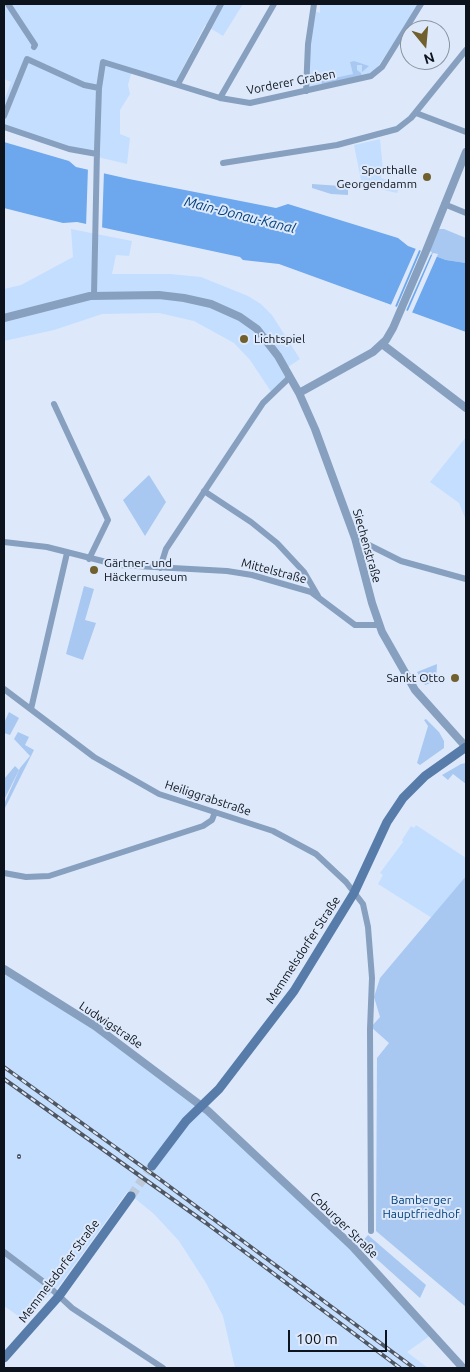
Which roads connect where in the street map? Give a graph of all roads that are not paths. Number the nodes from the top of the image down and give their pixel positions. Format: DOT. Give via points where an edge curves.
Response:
graph roads {
  1 [pos="8,4"];
  2 [pos="220,4"];
  3 [pos="274,4"];
  4 [pos="314,4"];
  5 [pos="421,4"];
  6 [pos="34,47"];
  7 [pos="466,50"];
  8 [pos="178,84"];
  9 [pos="99,88"];
  10 [pos="306,91"];
  11 [pos="220,98"];
  12 [pos="416,113"];
  13 [pos="4,116"];
  14 [pos="4,127"];
  15 [pos="466,132"];
  16 [pos="466,152"];
  17 [pos="97,154"];
  18 [pos="223,163"];
  19 [pos="444,204"];
  20 [pos="466,213"];
  21 [pos="94,295"];
  22 [pos="4,318"];
  23 [pos="382,344"];
  24 [pos="290,377"];
  25 [pos="299,393"];
  26 [pos="54,404"];
  27 [pos="466,408"];
  28 [pos="204,491"];
  29 [pos="355,538"];
  30 [pos="4,542"];
  31 [pos="67,553"];
  32 [pos="89,559"];
  33 [pos="160,568"];
  34 [pos="466,578"];
  35 [pos="318,597"];
  36 [pos="379,625"];
  37 [pos="4,689"];
  38 [pos="31,709"];
  39 [pos="466,747"];
  40 [pos="215,812"];
  41 [pos="4,875"];
  42 [pos="354,893"];
  43 [pos="4,969"];
  44 [pos="202,1106"];
  45 [pos="152,1166"];
  46 [pos="131,1196"];
  47 [pos="371,1231"];
  48 [pos="4,1252"];
  49 [pos="59,1296"];
  50 [pos="4,1358"];
  51 [pos="164,1368"];
  52 [pos="463,1368"];
  1 -- 6 [label="street"];
  2 -- 8 [label="street"];
  3 -- 11 [label="street"];
  4 -- 10 [label="street"];
  5 -- 10 [label="street, Vorderer Graben" via="376,73"];
  7 -- 12 [label="street"];
  8 -- 9 [label="street, Vorderer Graben" via="103,62"];
  8 -- 11 [label="street, Vorderer Graben"];
  9 -- 13 [label="street" via="84,85 27,59"];
  9 -- 17 [label="street"];
  10 -- 11 [label="street, Vorderer Graben" via="250,103"];
  12 -- 15 [label="street"];
  12 -- 18 [label="street" via="397,130 357,141"];
  14 -- 17 [label="street" via="68,149"];
  16 -- 19 [label="street"];
  17 -- 21 [label="street"];
  19 -- 20 [label="street"];
  19 -- 23 [label="street" via="394,328"];
  21 -- 22 [label="street, Siechenstraße"];
  21 -- 24 [label="street, Siechenstraße" via="158,295 199,301 240,317 266,339"];
  23 -- 25 [label="street"];
  23 -- 27 [label="street"];
  24 -- 25 [label="street, Siechenstraße"];
  24 -- 28 [label="street" via="263,403"];
  25 -- 29 [label="street, Siechenstraße"];
  26 -- 32 [label="street" via="108,520"];
  28 -- 33 [label="street" via="166,549"];
  28 -- 35 [label="street" via="277,543 304,572"];
  29 -- 34 [label="street" via="401,562"];
  29 -- 36 [label="street, Siechenstraße"];
  30 -- 31 [label="street, Mittelstraße"];
  31 -- 32 [label="street, Mittelstraße"];
  31 -- 38 [label="street"];
  32 -- 33 [label="street, Mittelstraße"];
  33 -- 35 [label="street, Mittelstraße" via="238,572 290,584"];
  35 -- 36 [label="street, Mittelstraße" via="355,625"];
  36 -- 39 [label="street, Siechenstraße" via="416,690"];
  37 -- 38 [label="street, Heiliggrabstraße"];
  38 -- 40 [label="street, Heiliggrabstraße" via="118,771 164,796"];
  39 -- 42 [label="main road, Memmelsdorfer Straße" via="425,776 405,796 387,822"];
  40 -- 41 [label="street" via="212,820 203,826 49,876"];
  40 -- 42 [label="street, Heiliggrabstraße" via="273,832 307,849 319,856"];
  42 -- 44 [label="main road, Memmelsdorfer Straße" via="294,991"];
  42 -- 47 [label="street, Heiliggrabstraße" via="363,904 366,915 371,966"];
  43 -- 44 [label="street, Ludwigstraße" via="101,1031"];
  44 -- 45 [label="main road, Memmelsdorfer Straße" via="186,1121"];
  44 -- 52 [label="street, Coburger Straße" via="352,1246"];
  46 -- 49 [label="main road, Memmelsdorfer Straße"];
  48 -- 49 [label="street"];
  49 -- 50 [label="main road, Memmelsdorfer Straße"];
  49 -- 51 [label="street" via="108,1333"];
}
